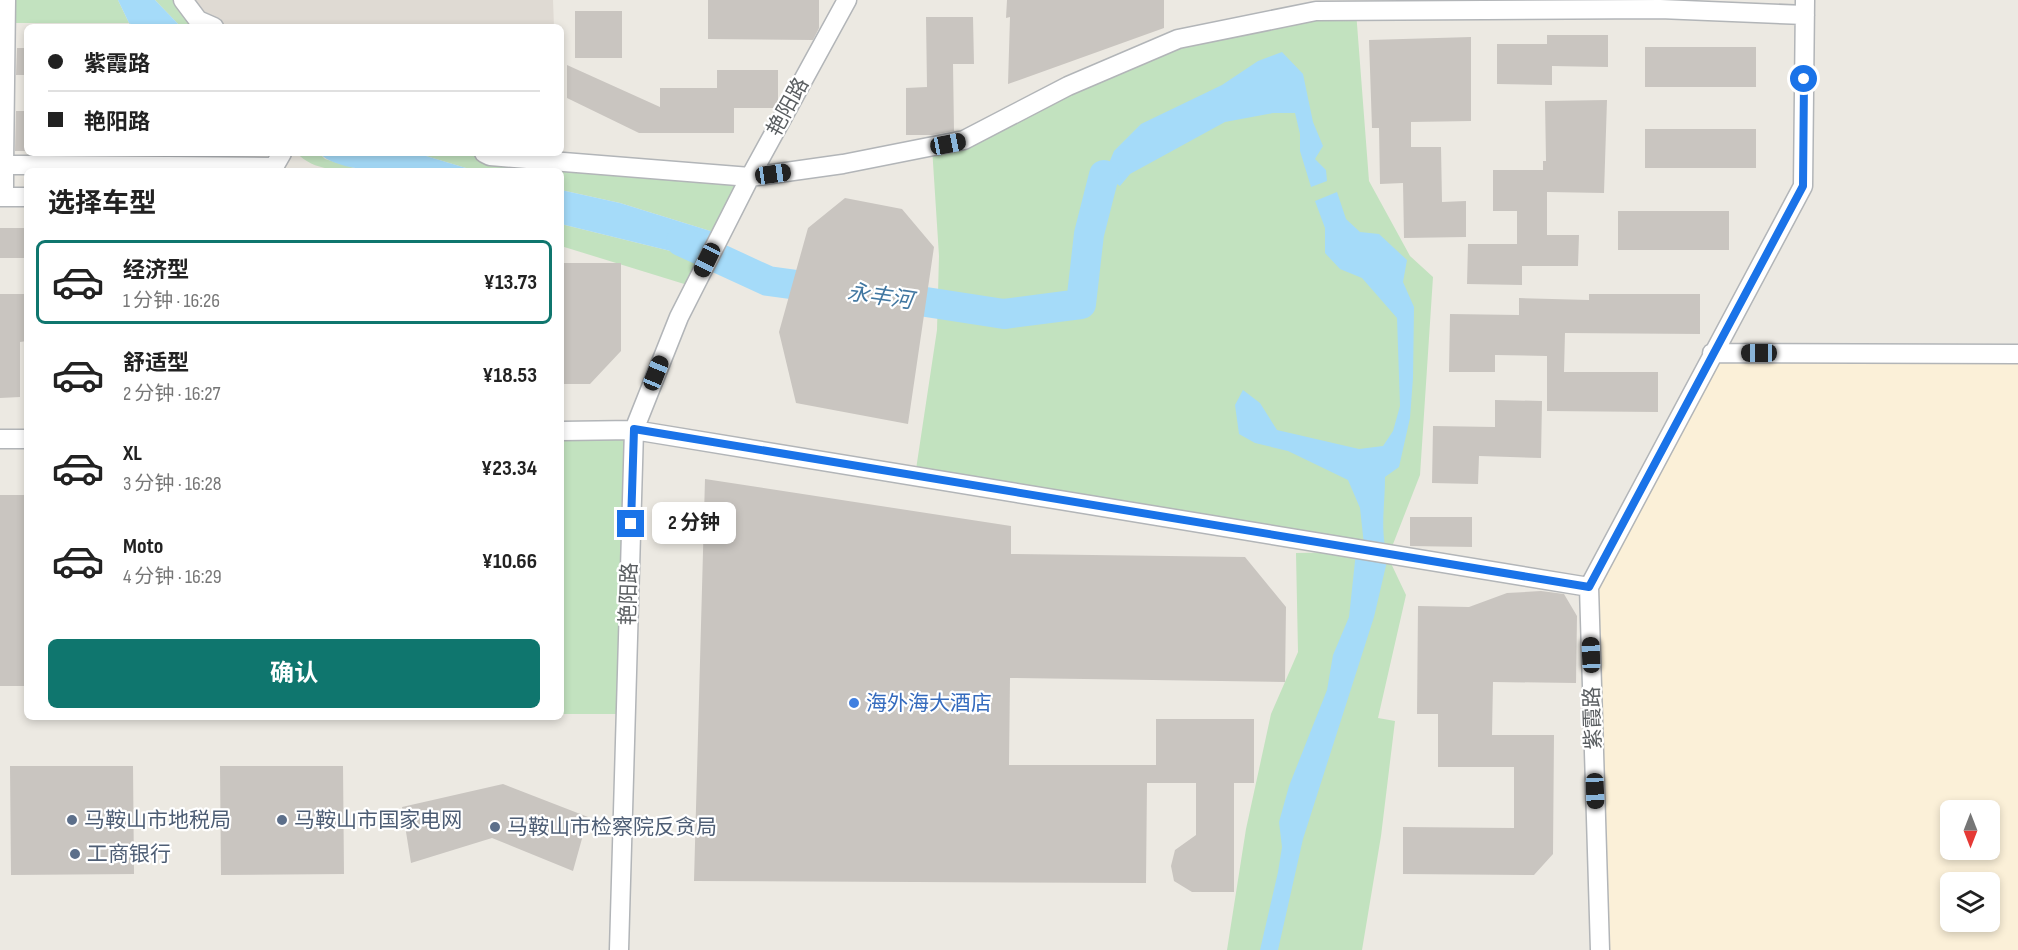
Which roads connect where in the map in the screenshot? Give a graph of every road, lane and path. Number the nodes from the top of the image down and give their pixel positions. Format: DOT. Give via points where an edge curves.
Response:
graph roads {
  1 [pos="6,0"];
  2 [pos="183,0"];
  3 [pos="847,0"];
  4 [pos="1805,7"];
  5 [pos="207,24"];
  6 [pos="490,156"];
  7 [pos="279,164"];
  8 [pos="4,165"];
  9 [pos="46,168"];
  10 [pos="750,177"];
  11 [pos="2,197"];
  12 [pos="24,197"];
  13 [pos="1712,353"];
  14 [pos="2018,354"];
  15 [pos="634,429"];
  16 [pos="564,431"];
  17 [pos="0,439"];
  18 [pos="24,439"];
  19 [pos="1589,587"];
  20 [pos="620,950"];
  21 [pos="1600,950"];
  1 -- 8 [label="street"];
  2 -- 5 [label="street" via="198,20"];
  3 -- 10 [label="street, 艳阳路"];
  4 -- 10 [label="street" via="1316,10 1178,39 1068,86 964,140 843,164"];
  4 -- 13 [label="street, 紫霞路" via="1803,186"];
  6 -- 10 [label="street"];
  7 -- 9 [label="street"];
  8 -- 9 [label="street"];
  8 -- 11 [label="street"];
  10 -- 15 [label="street, 艳阳路" via="679,317"];
  11 -- 12 [label="street"];
  13 -- 14 [label="street"];
  13 -- 19 [label="street, 紫霞路"];
  15 -- 16 [label="street"];
  15 -- 19 [label="street"];
  15 -- 20 [label="street, 艳阳路"];
  17 -- 18 [label="street"];
  19 -- 21 [label="street, 紫霞路"];
}
